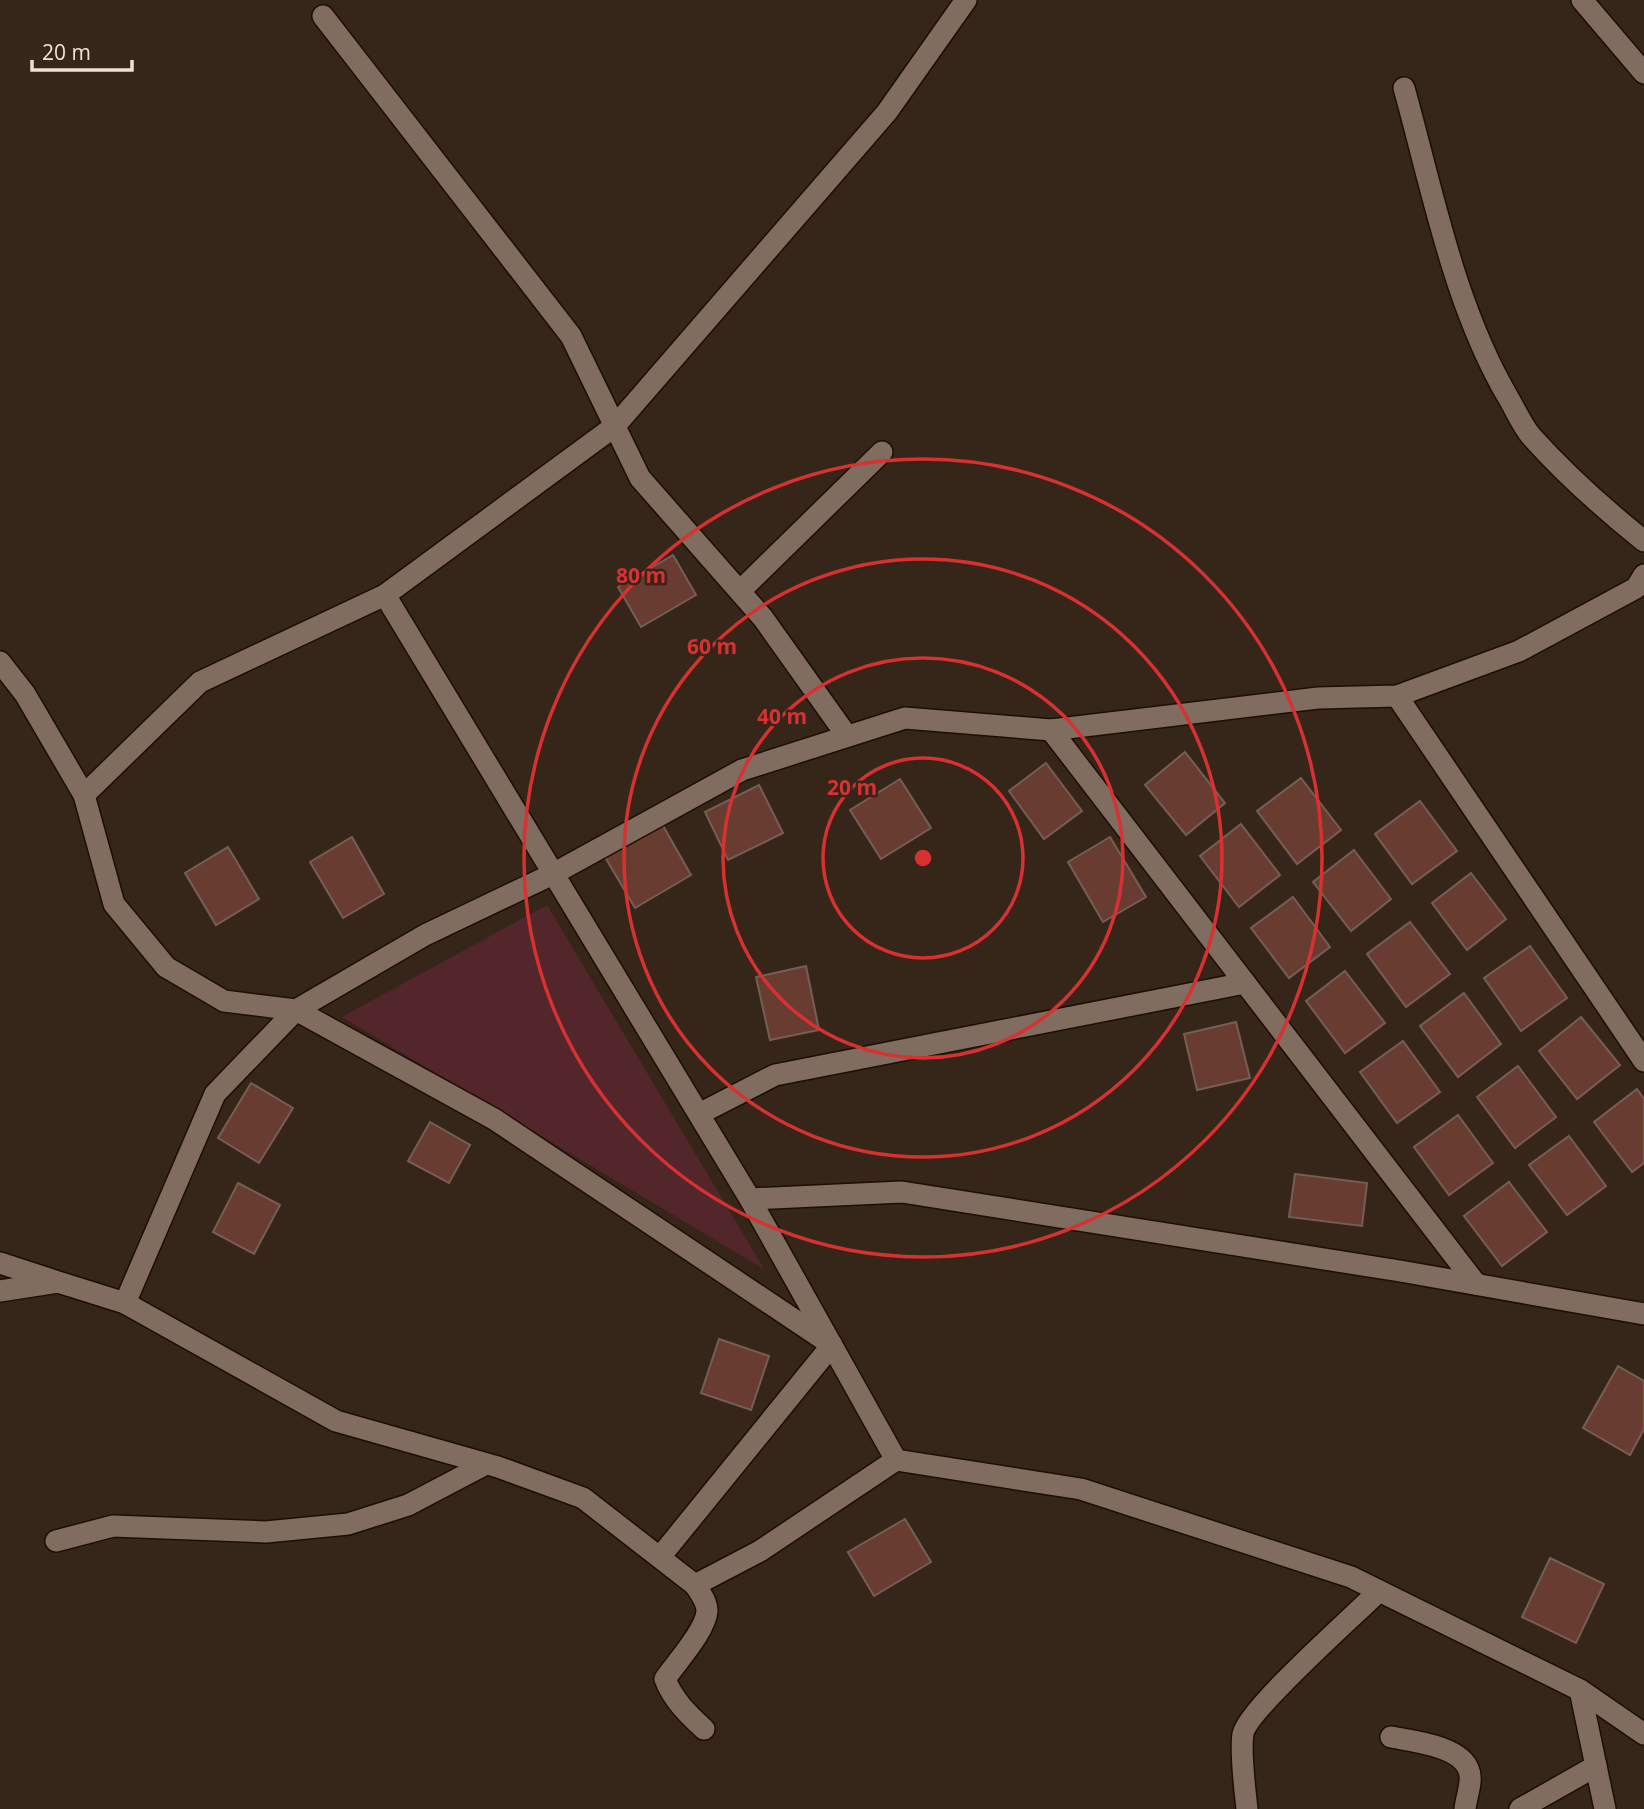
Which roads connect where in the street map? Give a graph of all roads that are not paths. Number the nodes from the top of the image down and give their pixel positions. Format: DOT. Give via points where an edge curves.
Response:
graph roads {
  1 [pos="966,0"];
  2 [pos="1582,0"];
  3 [pos="323,16"];
  4 [pos="1644,73"];
  5 [pos="1404,88"];
  6 [pos="615,426"];
  7 [pos="883,452"];
  8 [pos="1644,541"];
  9 [pos="1641,587"];
  10 [pos="740,591"];
  11 [pos="385,596"];
  12 [pos="0,662"];
  13 [pos="1397,696"];
  14 [pos="1051,730"];
  15 [pos="847,736"];
  16 [pos="84,795"];
  17 [pos="554,874"];
  18 [pos="1245,983"];
  19 [pos="296,1010"];
  20 [pos="1644,1061"];
  21 [pos="699,1114"];
  22 [pos="750,1199"];
  23 [pos="0,1263"];
  24 [pos="58,1282"];
  25 [pos="1476,1284"];
  26 [pos="0,1292"];
  27 [pos="125,1303"];
  28 [pos="1644,1314"];
  29 [pos="832,1345"];
  30 [pos="897,1460"];
  31 [pos="486,1464"];
  32 [pos="56,1541"];
  33 [pos="660,1557"];
  34 [pos="695,1585"];
  35 [pos="1379,1591"];
  36 [pos="1580,1690"];
  37 [pos="704,1729"];
  38 [pos="1644,1734"];
  39 [pos="1391,1737"];
  40 [pos="1596,1766"];
  41 [pos="1247,1809"];
  42 [pos="1465,1809"];
  43 [pos="1520,1809"];
  44 [pos="1605,1809"];
  1 -- 6 [label="street" via="887,112"];
  2 -- 4 [label="street"];
  3 -- 6 [label="street" via="571,336"];
  5 -- 8 [label="street" via="1459,286 1500,384 1530,434"];
  6 -- 10 [label="street" via="640,478"];
  6 -- 11 [label="street"];
  7 -- 10 [label="street"];
  9 -- 13 [label="street" via="1519,652"];
  10 -- 15 [label="street"];
  11 -- 16 [label="street" via="200,682"];
  11 -- 17 [label="street"];
  12 -- 16 [label="street" via="25,694"];
  13 -- 14 [label="street" via="1318,698"];
  13 -- 20 [label="street"];
  14 -- 15 [label="street" via="905,718"];
  14 -- 18 [label="street"];
  15 -- 17 [label="street" via="741,769"];
  16 -- 19 [label="street" via="114,904 166,967 224,1001"];
  17 -- 19 [label="street" via="425,935"];
  17 -- 21 [label="street"];
  18 -- 21 [label="street" via="775,1075"];
  18 -- 25 [label="street"];
  19 -- 27 [label="street" via="215,1094"];
  19 -- 29 [label="street" via="494,1119"];
  21 -- 22 [label="street"];
  22 -- 25 [label="street" via="902,1192"];
  22 -- 29 [label="street"];
  23 -- 24 [label="street"];
  24 -- 26 [label="street"];
  24 -- 27 [label="street"];
  25 -- 28 [label="street"];
  27 -- 31 [label="street" via="336,1421"];
  29 -- 30 [label="street"];
  29 -- 33 [label="street"];
  30 -- 34 [label="street" via="760,1551"];
  30 -- 35 [label="street" via="1081,1489 1351,1577"];
  31 -- 32 [label="street" via="408,1505 348,1524 266,1532 113,1526"];
  31 -- 33 [label="street" via="583,1498"];
  33 -- 34 [label="street"];
  34 -- 37 [label="street" via="705,1601 704,1624 665,1679 684,1710"];
  35 -- 36 [label="street"];
  35 -- 41 [label="street" via="1249,1722 1243,1733"];
  36 -- 38 [label="street"];
  36 -- 40 [label="street"];
  39 -- 42 [label="street" via="1440,1747 1466,1765 1471,1773"];
  40 -- 43 [label="street"];
  40 -- 44 [label="street"];
}
